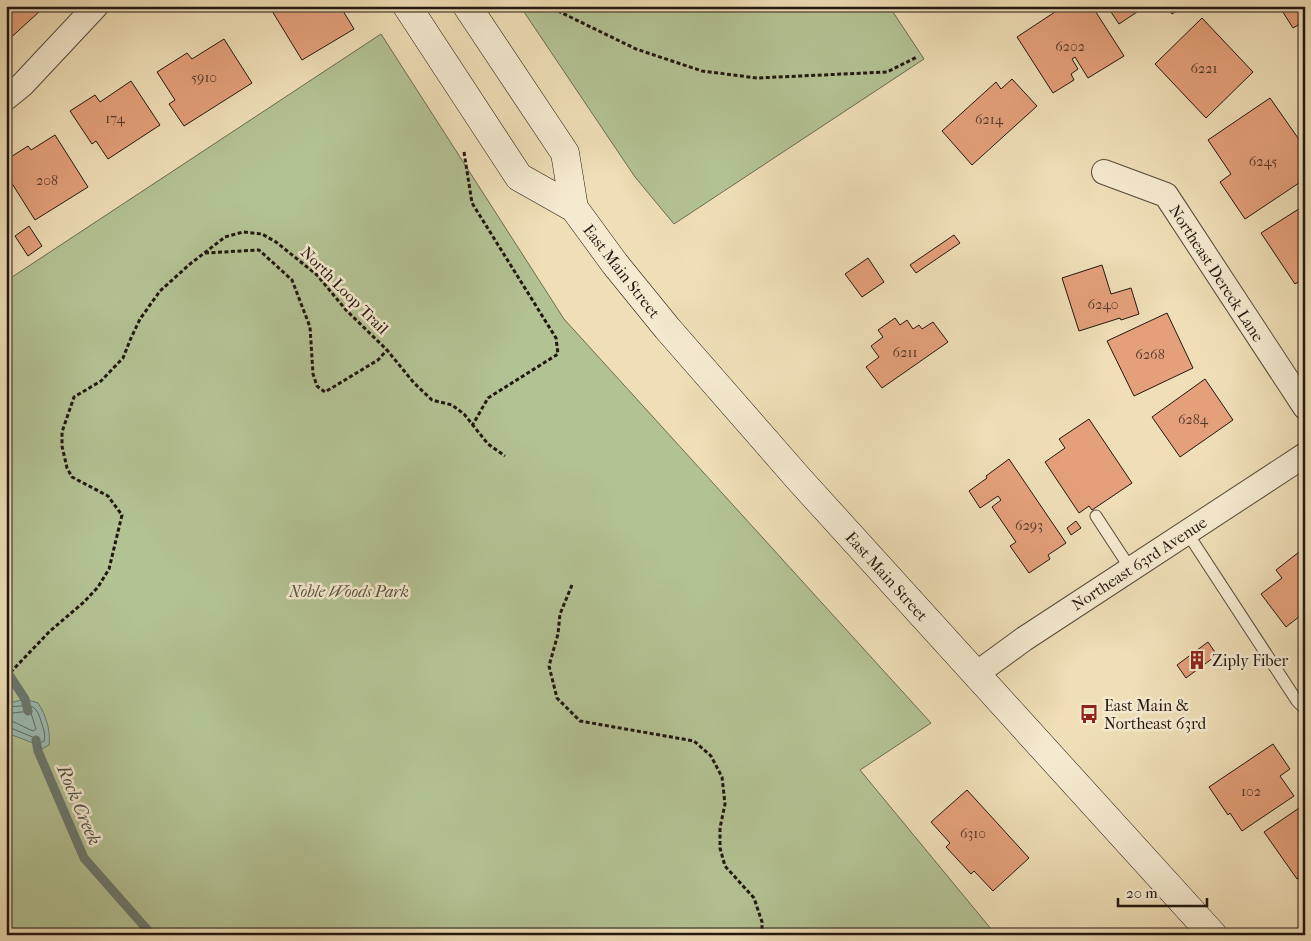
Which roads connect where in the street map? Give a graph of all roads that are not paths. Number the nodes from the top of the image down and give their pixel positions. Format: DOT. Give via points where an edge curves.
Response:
graph roads {
  1 [pos="96,6"];
  2 [pos="407,6"];
  3 [pos="467,6"];
  4 [pos="6,98"];
  5 [pos="1104,172"];
  6 [pos="574,208"];
  7 [pos="1305,406"];
  8 [pos="1305,455"];
  9 [pos="1096,516"];
  10 [pos="1186,531"];
  11 [pos="1130,568"];
  12 [pos="976,674"];
  13 [pos="1305,709"];
  14 [pos="1213,935"];
  1 -- 4 [label="street"];
  2 -- 6 [label="main road, East Main Street" via="519,177"];
  3 -- 6 [label="main road, East Main Street" via="565,153"];
  5 -- 7 [label="street, Northeast Dereck Lane" via="1166,195"];
  6 -- 12 [label="main road, East Main Street" via="667,328"];
  8 -- 10 [label="street, Northeast 63rd Avenue"];
  9 -- 11 [label="lane"];
  10 -- 11 [label="street, Northeast 63rd Avenue"];
  10 -- 13 [label="lane"];
  11 -- 12 [label="street, Northeast 63rd Avenue"];
  12 -- 14 [label="main road, East Main Street"];
}
